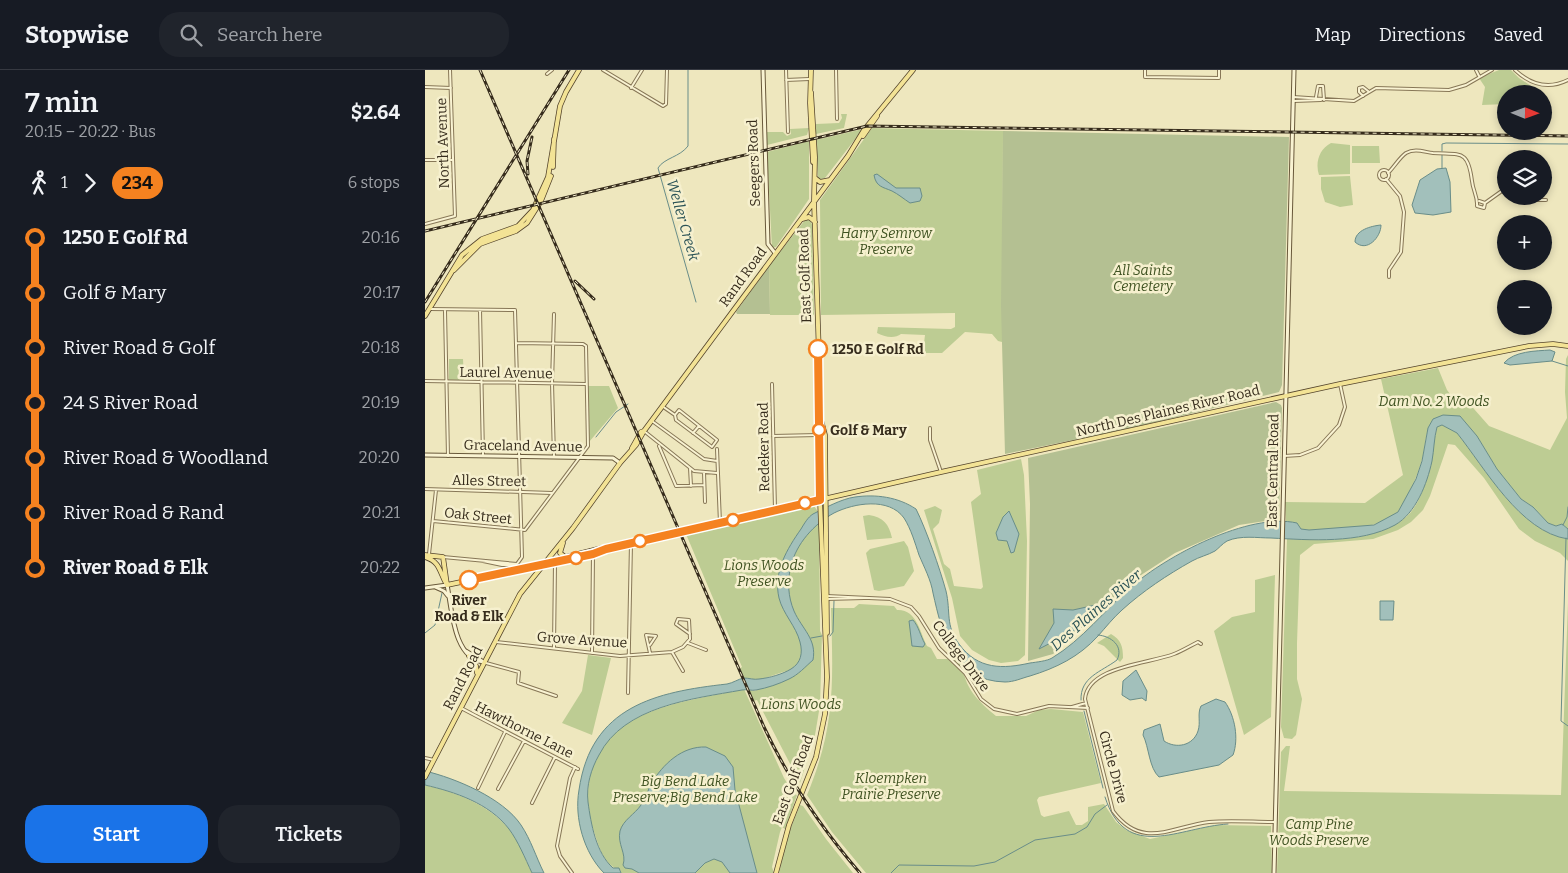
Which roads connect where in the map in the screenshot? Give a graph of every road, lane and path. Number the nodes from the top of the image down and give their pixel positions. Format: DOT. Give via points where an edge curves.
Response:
graph roads {
  1 [pos="450,70"];
  2 [pos="552,70"];
  3 [pos="579,70"];
  4 [pos="603,70"];
  5 [pos="642,70"];
  6 [pos="667,70"];
  7 [pos="763,70"];
  8 [pos="786,70"];
  9 [pos="811,70"];
  10 [pos="836,70"];
  11 [pos="913,70"];
  12 [pos="1145,70"];
  13 [pos="1219,70"];
  14 [pos="1294,70"];
  15 [pos="1476,70"];
  16 [pos="1492,70"];
  17 [pos="1515,70"];
  18 [pos="547,74"];
  19 [pos="1479,76"];
  20 [pos="811,79"];
  21 [pos="787,80"];
  22 [pos="1568,80"];
  23 [pos="425,87"];
  24 [pos="451,88"];
  25 [pos="631,88"];
  26 [pos="1368,91"];
  27 [pos="1363,96"];
  28 [pos="1316,98"];
  29 [pos="1293,99"];
  30 [pos="1324,100"];
  31 [pos="837,119"];
  32 [pos="787,132"];
  33 [pos="425,160"];
  34 [pos="453,160"];
  35 [pos="1388,173"];
  36 [pos="814,176"];
  37 [pos="1387,179"];
  38 [pos="830,180"];
  39 [pos="1497,194"];
  40 [pos="814,201"];
  41 [pos="1479,201"];
  42 [pos="1485,202"];
  43 [pos="800,220"];
  44 [pos="815,222"];
  45 [pos="425,224"];
  46 [pos="775,253"];
  47 [pos="1389,276"];
  48 [pos="429,309"];
  49 [pos="445,310"];
  50 [pos="480,310"];
  51 [pos="554,314"];
  52 [pos="425,316"];
  53 [pos="516,343"];
  54 [pos="553,344"];
  55 [pos="1568,346"];
  56 [pos="425,382"];
  57 [pos="447,382"];
  58 [pos="482,382"];
  59 [pos="517,383"];
  60 [pos="552,383"];
  61 [pos="586,384"];
  62 [pos="772,384"];
  63 [pos="1340,384"];
  64 [pos="1286,396"];
  65 [pos="662,406"];
  66 [pos="675,415"];
  67 [pos="821,418"];
  68 [pos="652,421"];
  69 [pos="699,426"];
  70 [pos="930,428"];
  71 [pos="644,432"];
  72 [pos="693,433"];
  73 [pos="819,435"];
  74 [pos="773,436"];
  75 [pos="658,444"];
  76 [pos="717,449"];
  77 [pos="425,455"];
  78 [pos="447,456"];
  79 [pos="483,456"];
  80 [pos="1284,456"];
  81 [pos="519,457"];
  82 [pos="554,457"];
  83 [pos="579,458"];
  84 [pos="717,461"];
  85 [pos="620,463"];
  86 [pos="690,468"];
  87 [pos="704,472"];
  88 [pos="941,472"];
  89 [pos="717,473"];
  90 [pos="705,485"];
  91 [pos="691,486"];
  92 [pos="425,489"];
  93 [pos="436,490"];
  94 [pos="520,491"];
  95 [pos="552,492"];
  96 [pos="825,498"];
  97 [pos="820,500"];
  98 [pos="705,502"];
  99 [pos="775,510"];
  100 [pos="433,521"];
  101 [pos="719,523"];
  102 [pos="521,530"];
  103 [pos="565,538"];
  104 [pos="631,543"];
  105 [pos="606,549"];
  106 [pos="593,554"];
  107 [pos="426,556"];
  108 [pos="443,557"];
  109 [pos="565,557"];
  110 [pos="545,563"];
  111 [pos="555,563"];
  112 [pos="447,585"];
  113 [pos="435,587"];
  114 [pos="425,588"];
  115 [pos="826,598"];
  116 [pos="450,600"];
  117 [pos="690,634"];
  118 [pos="494,642"];
  119 [pos="688,643"];
  120 [pos="1201,644"];
  121 [pos="650,645"];
  122 [pos="554,649"];
  123 [pos="706,650"];
  124 [pos="672,652"];
  125 [pos="592,653"];
  126 [pos="650,653"];
  127 [pos="467,654"];
  128 [pos="629,654"];
  129 [pos="484,662"];
  130 [pos="683,671"];
  131 [pos="477,675"];
  132 [pos="628,693"];
  133 [pos="556,696"];
  134 [pos="1087,703"];
  135 [pos="1071,707"];
  136 [pos="461,708"];
  137 [pos="1087,708"];
  138 [pos="505,732"];
  139 [pos="523,741"];
  140 [pos="555,757"];
  141 [pos="425,758"];
  142 [pos="433,760"];
  143 [pos="575,767"];
  144 [pos="578,769"];
  145 [pos="425,777"];
  146 [pos="478,788"];
  147 [pos="498,789"];
  148 [pos="532,803"];
  149 [pos="1275,822"];
  150 [pos="572,873"];
  151 [pos="776,873"];
  152 [pos="1274,873"];
  1 -- 24 [label="street, North Avenue"];
  2 -- 18 [label="street"];
  3 -- 48 [label="main road" via="557,115 551,178 532,217 516,231 479,244 453,270"];
  4 -- 25 [label="street"];
  5 -- 25 [label="street"];
  6 -- 25 [label="street" via="667,97 663,106"];
  7 -- 46 [label="main road, Seegers Road" via="768,244"];
  8 -- 21 [label="street"];
  9 -- 20 [label="main road, East Golf Road"];
  10 -- 31 [label="street"];
  11 -- 38 [label="main road, Rand Road" via="864,130"];
  12 -- 13 [label="street" via="1145,77 1219,78"];
  14 -- 29 [label="main road, East Central Road"];
  15 -- 19 [label="street"];
  16 -- 19 [label="street"];
  17 -- 22 [label="street" via="1541,85"];
  19 -- 26 [label="street" via="1457,88 1376,88"];
  20 -- 21 [label="street"];
  20 -- 36 [label="main road, East Golf Road"];
  21 -- 32 [label="street"];
  23 -- 24 [label="street"];
  24 -- 34 [label="street, North Avenue"];
  26 -- 27 [label="street"];
  26 -- 27 [label="street" via="1363,86 1359,88"];
  27 -- 30 [label="street" via="1354,101"];
  28 -- 29 [label="street"];
  28 -- 30 [label="street"];
  28 -- 30 [label="street" via="1321,85 1325,88"];
  29 -- 30 [label="street"];
  29 -- 64 [label="main road, East Central Road"];
  33 -- 34 [label="street"];
  34 -- 45 [label="street, North Avenue" via="455,216"];
  35 -- 37 [label="street"];
  35 -- 37 [label="street" via="1383,170 1379,175 1382,180"];
  35 -- 41 [label="street" via="1405,153 1415,150 1458,153 1471,166"];
  36 -- 38 [label="main road" via="820,182"];
  36 -- 40 [label="main road, East Golf Road"];
  37 -- 47 [label="street" via="1400,196 1404,212 1401,252 1389,270"];
  38 -- 40 [label="main road, Rand Road"];
  39 -- 42 [label="street"];
  40 -- 43 [label="main road, Rand Road"];
  40 -- 44 [label="main road, East Golf Road"];
  41 -- 42 [label="street"];
  41 -- 42 [label="street" via="1480,209 1485,207"];
  43 -- 44 [label="main road" via="809,217"];
  43 -- 46 [label="main road, Rand Road"];
  44 -- 67 [label="main road, East Golf Road"];
  46 -- 65 [label="main road, Rand Road"];
  48 -- 49 [label="street"];
  48 -- 52 [label="main road"];
  49 -- 50 [label="street"];
  49 -- 57 [label="street"];
  50 -- 53 [label="street" via="515,310"];
  50 -- 58 [label="street"];
  51 -- 54 [label="street"];
  53 -- 54 [label="street"];
  53 -- 59 [label="street"];
  54 -- 60 [label="street"];
  54 -- 61 [label="street" via="586,346"];
  55 -- 63 [label="main road, North Des Plaines River Road" via="1529,346"];
  56 -- 57 [label="street, Laurel Avenue"];
  57 -- 58 [label="street, Laurel Avenue"];
  57 -- 78 [label="street"];
  58 -- 59 [label="street, Laurel Avenue"];
  58 -- 79 [label="street"];
  59 -- 60 [label="street, Laurel Avenue"];
  59 -- 81 [label="street"];
  60 -- 61 [label="street, Laurel Avenue"];
  60 -- 82 [label="street"];
  61 -- 83 [label="street" via="588,446"];
  62 -- 74 [label="street, Redeker Road"];
  63 -- 64 [label="main road, North Des Plaines River Road"];
  63 -- 80 [label="street" via="1345,407 1339,425 1318,448 1300,456"];
  64 -- 80 [label="main road, East Central Road"];
  64 -- 88 [label="main road, North Des Plaines River Road"];
  65 -- 66 [label="street"];
  65 -- 68 [label="main road, Rand Road"];
  66 -- 69 [label="street" via="679,410"];
  66 -- 72 [label="street" via="676,420"];
  67 -- 73 [label="main road, East Golf Road"];
  67 -- 96 [label="main road, East Golf Road" via="825,435"];
  68 -- 71 [label="main road, Rand Road"];
  68 -- 84 [label="street" via="704,458"];
  69 -- 72 [label="street"];
  69 -- 72 [label="street" via="717,440 712,447"];
  70 -- 88 [label="street" via="930,440"];
  71 -- 75 [label="street"];
  71 -- 85 [label="main road, Rand Road"];
  73 -- 74 [label="street"];
  73 -- 97 [label="main road, East Golf Road"];
  74 -- 99 [label="street, Redeker Road"];
  75 -- 86 [label="street"];
  75 -- 91 [label="street" via="676,486"];
  76 -- 84 [label="street"];
  77 -- 78 [label="main road, Graceland Avenue"];
  78 -- 79 [label="main road, Graceland Avenue"];
  79 -- 81 [label="main road, Graceland Avenue"];
  80 -- 149 [label="main road, East Central Road"];
  81 -- 82 [label="main road, Graceland Avenue"];
  81 -- 94 [label="street"];
  82 -- 83 [label="main road, Graceland Avenue"];
  83 -- 85 [label="main road, Graceland Avenue" via="613,458"];
  83 -- 95 [label="street"];
  84 -- 89 [label="street"];
  85 -- 103 [label="main road, Rand Road"];
  86 -- 87 [label="street"];
  86 -- 91 [label="street"];
  87 -- 89 [label="street"];
  87 -- 90 [label="street"];
  88 -- 96 [label="main road, North Des Plaines River Road"];
  89 -- 101 [label="street"];
  90 -- 91 [label="street"];
  90 -- 98 [label="street"];
  92 -- 93 [label="street, Alles Street"];
  93 -- 94 [label="street, Alles Street"];
  93 -- 100 [label="street"];
  94 -- 95 [label="street, Alles Street"];
  94 -- 102 [label="street"];
  95 -- 102 [label="street" via="525,530"];
  96 -- 97 [label="main road, North Des Plaines River Road"];
  96 -- 115 [label="main road, East Golf Road"];
  97 -- 99 [label="main road, North Des Plaines River Road"];
  97 -- 115 [label="main road, East Golf Road"];
  99 -- 101 [label="main road, North Des Plaines River Road"];
  100 -- 102 [label="street, Oak Street"];
  100 -- 107 [label="street"];
  101 -- 104 [label="main road, North Des Plaines River Road"];
  102 -- 108 [label="street" via="522,560 517,564 507,566"];
  103 -- 109 [label="main road" via="560,553"];
  103 -- 110 [label="main road, Rand Road"];
  104 -- 105 [label="main road, North Des Plaines River Road"];
  104 -- 128 [label="street"];
  105 -- 106 [label="main road"];
  105 -- 109 [label="main road"];
  106 -- 111 [label="main road"];
  106 -- 125 [label="street"];
  107 -- 108 [label="main road"];
  107 -- 112 [label="main road" via="440,567"];
  108 -- 112 [label="main road"];
  109 -- 110 [label="main road"];
  110 -- 111 [label="main road"];
  110 -- 112 [label="main road"];
  110 -- 118 [label="main road, Rand Road" via="520,594"];
  111 -- 122 [label="street"];
  112 -- 113 [label="main road"];
  112 -- 116 [label="main road"];
  113 -- 114 [label="main road"];
  113 -- 116 [label="main road" via="444,591"];
  115 -- 135 [label="street, College Drive" via="903,602 917,612 939,648 965,673 981,699 994,709 1017,714 1041,707"];
  115 -- 151 [label="main road, East Golf Road" via="827,698 823,730 785,837"];
  116 -- 127 [label="main road" via="459,641"];
  117 -- 117 [label="street" via="676,624 677,619 689,620"];
  117 -- 119 [label="street"];
  118 -- 122 [label="street, Grove Avenue"];
  118 -- 129 [label="main road, Rand Road"];
  119 -- 123 [label="street"];
  119 -- 124 [label="street, Grove Avenue"];
  120 -- 134 [label="street, Circle Drive" via="1198,642 1175,654 1097,678 1087,688"];
  121 -- 126 [label="street"];
  122 -- 125 [label="street, Grove Avenue"];
  124 -- 126 [label="street, Grove Avenue"];
  124 -- 130 [label="street"];
  125 -- 128 [label="street, Grove Avenue"];
  126 -- 128 [label="street, Grove Avenue"];
  127 -- 129 [label="main road"];
  127 -- 131 [label="main road" via="476,666"];
  128 -- 132 [label="street"];
  129 -- 131 [label="main road, Rand Road"];
  129 -- 133 [label="street" via="519,672 518,683"];
  131 -- 136 [label="main road, Rand Road"];
  134 -- 135 [label="street, College Drive"];
  134 -- 137 [label="street, Circle Drive"];
  135 -- 137 [label="street, College Drive"];
  136 -- 138 [label="street, Hawthorne Lane"];
  136 -- 142 [label="main road, Rand Road"];
  137 -- 149 [label="street, Circle Drive" via="1110,802 1126,824 1154,834 1207,822"];
  138 -- 139 [label="street, Hawthorne Lane"];
  138 -- 146 [label="street"];
  139 -- 140 [label="street, Hawthorne Lane"];
  139 -- 147 [label="street"];
  140 -- 143 [label="street, Hawthorne Lane"];
  140 -- 148 [label="street"];
  141 -- 142 [label="street"];
  142 -- 145 [label="main road, Rand Road"];
  143 -- 144 [label="street, Hawthorne Lane"];
  143 -- 150 [label="street" via="557,846"];
  149 -- 152 [label="main road, East Central Road"];
}
